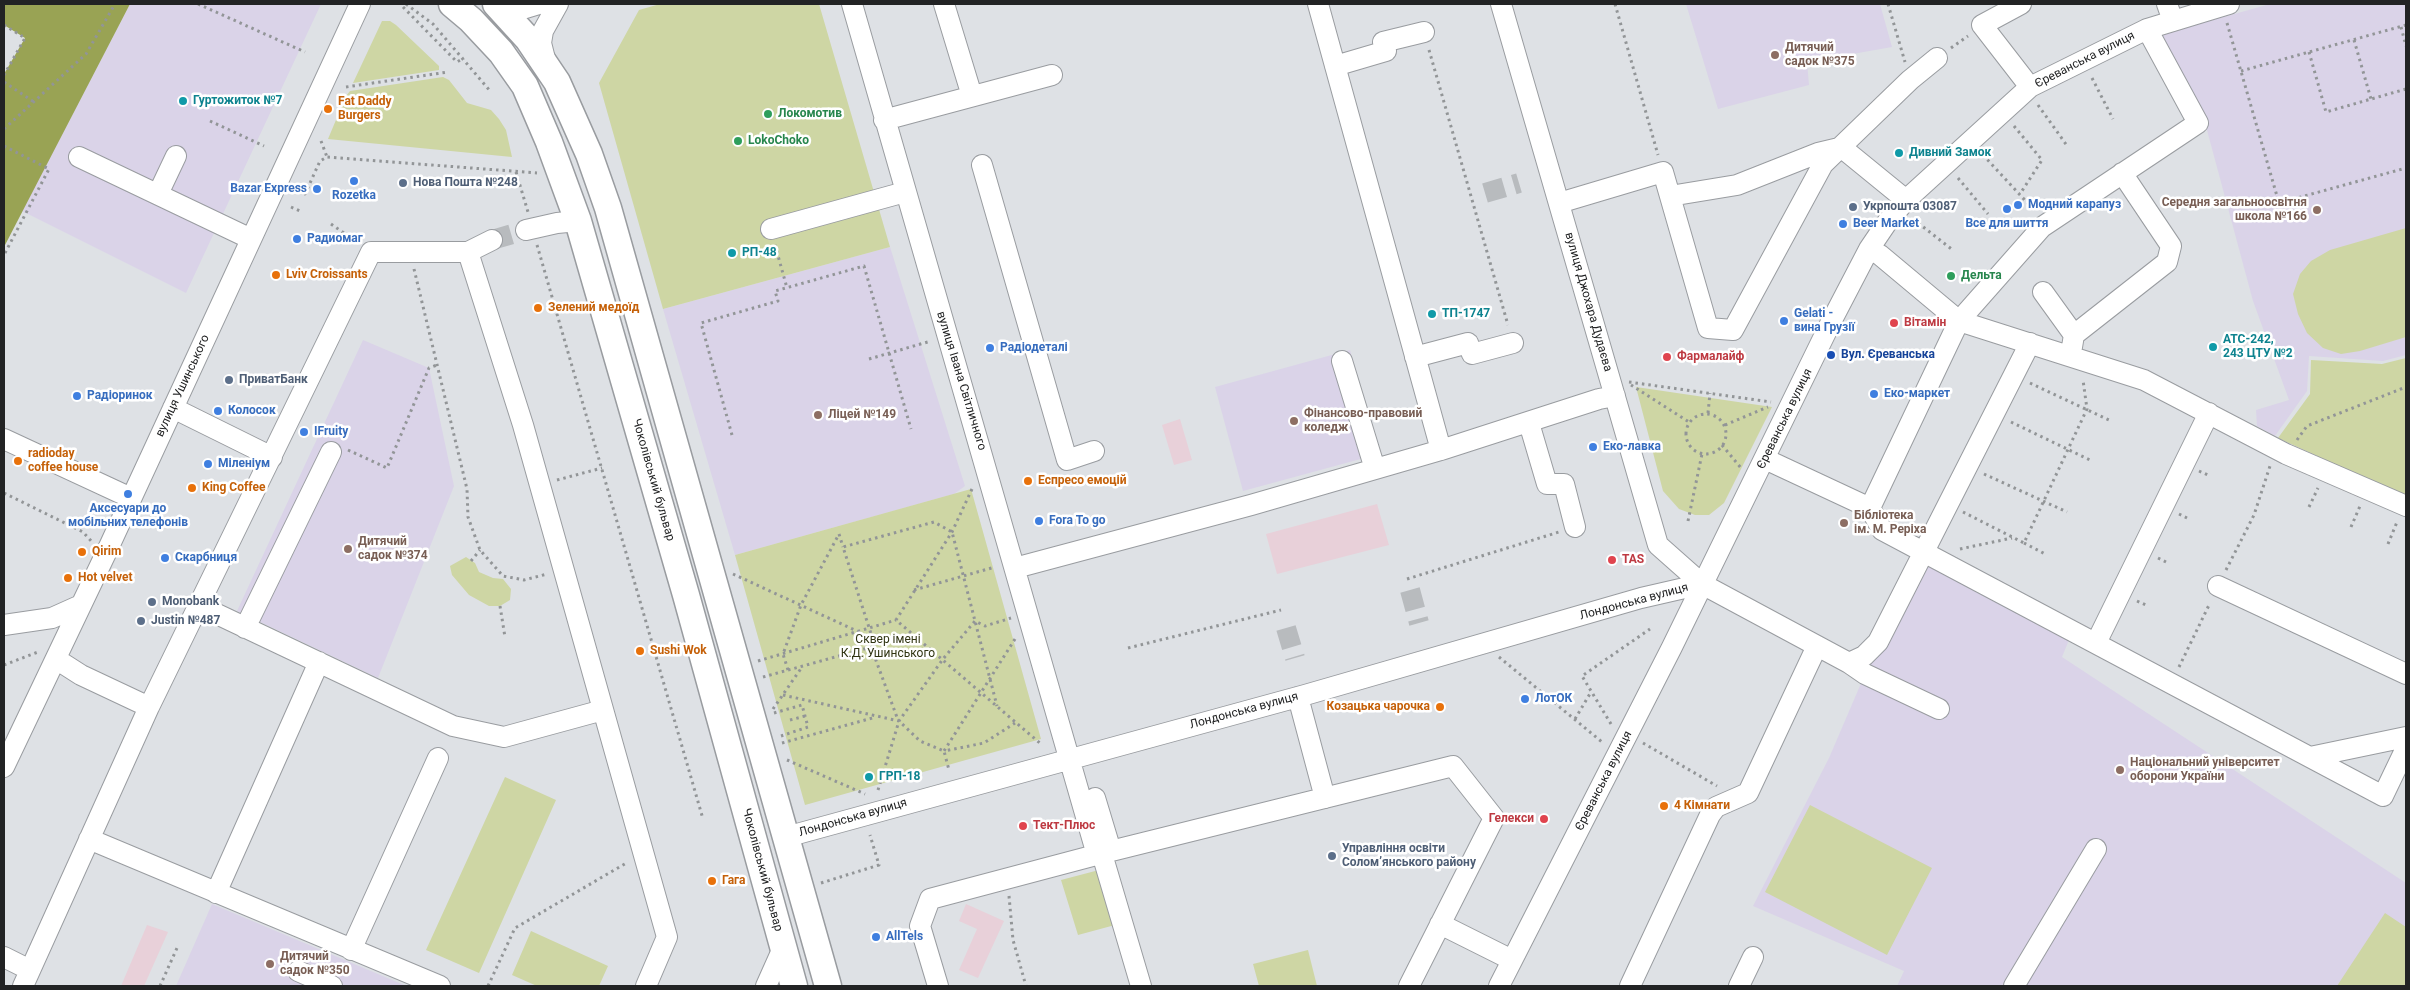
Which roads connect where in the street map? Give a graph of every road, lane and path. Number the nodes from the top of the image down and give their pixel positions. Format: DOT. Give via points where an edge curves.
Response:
graph roads {
  1 [pos="115,4"];
  2 [pos="198,4"];
  3 [pos="360,4"];
  4 [pos="406,4"];
  5 [pos="452,4"];
  6 [pos="539,4"];
  7 [pos="558,4"];
  8 [pos="852,4"];
  9 [pos="944,4"];
  10 [pos="1318,4"];
  11 [pos="1501,4"];
  12 [pos="1615,4"];
  13 [pos="1888,4"];
  14 [pos="2021,4"];
  15 [pos="403,7"];
  16 [pos="501,9"];
  17 [pos="2170,12"];
  18 [pos="2228,13"];
  19 [pos="1982,25"];
  20 [pos="4,26"];
  21 [pos="2406,26"];
  22 [pos="2401,27"];
  23 [pos="2147,28"];
  24 [pos="1424,32"];
  25 [pos="2354,40"];
  26 [pos="2406,46"];
  27 [pos="305,52"];
  28 [pos="2309,52"];
  29 [pos="464,58"];
  30 [pos="1937,58"];
  31 [pos="546,64"];
  32 [pos="1335,66"];
  33 [pos="2241,71"];
  34 [pos="448,72"];
  35 [pos="2090,74"];
  36 [pos="4,75"];
  37 [pos="1052,75"];
  38 [pos="1910,80"];
  39 [pos="4,82"];
  40 [pos="346,87"];
  41 [pos="2406,89"];
  42 [pos="491,92"];
  43 [pos="2033,95"];
  44 [pos="972,96"];
  45 [pos="2371,100"];
  46 [pos="34,102"];
  47 [pos="2114,119"];
  48 [pos="884,120"];
  49 [pos="210,122"];
  50 [pos="2012,124"];
  51 [pos="4,129"];
  52 [pos="321,141"];
  53 [pos="4,146"];
  54 [pos="264,146"];
  55 [pos="2068,147"];
  56 [pos="1841,148"];
  57 [pos="1980,152"];
  58 [pos="79,156"];
  59 [pos="176,156"];
  60 [pos="327,156"];
  61 [pos="982,165"];
  62 [pos="2406,168"];
  63 [pos="516,172"];
  64 [pos="1663,172"];
  65 [pos="2122,173"];
  66 [pos="540,174"];
  67 [pos="1955,175"];
  68 [pos="298,190"];
  69 [pos="905,192"];
  70 [pos="158,194"];
  71 [pos="2020,194"];
  72 [pos="1670,196"];
  73 [pos="1559,203"];
  74 [pos="291,207"];
  75 [pos="1909,209"];
  76 [pos="300,210"];
  77 [pos="1988,214"];
  78 [pos="578,221"];
  79 [pos="330,224"];
  80 [pos="2048,224"];
  81 [pos="529,229"];
  82 [pos="770,229"];
  83 [pos="251,239"];
  84 [pos="492,240"];
  85 [pos="1869,249"];
  86 [pos="1954,251"];
  87 [pos="371,252"];
  88 [pos="410,252"];
  89 [pos="468,252"];
  90 [pos="777,252"];
  91 [pos="4,255"];
  92 [pos="787,288"];
  93 [pos="2043,292"];
  94 [pos="1959,321"];
  95 [pos="2074,335"];
  96 [pos="942,339"];
  97 [pos="1513,343"];
  98 [pos="2030,343"];
  99 [pos="889,353"];
  100 [pos="1415,357"];
  101 [pos="2075,358"];
  102 [pos="869,359"];
  103 [pos="1342,361"];
  104 [pos="437,365"];
  105 [pos="2014,376"];
  106 [pos="2406,387"];
  107 [pos="1710,393"];
  108 [pos="1615,396"];
  109 [pos="173,408"];
  110 [pos="2087,409"];
  111 [pos="1708,413"];
  112 [pos="2208,413"];
  113 [pos="1994,414"];
  114 [pos="2111,421"];
  115 [pos="1689,422"];
  116 [pos="1529,423"];
  117 [pos="1725,426"];
  118 [pos="910,429"];
  119 [pos="732,434"];
  120 [pos="4,439"];
  121 [pos="1722,445"];
  122 [pos="2068,449"];
  123 [pos="1440,450"];
  124 [pos="1094,451"];
  125 [pos="331,452"];
  126 [pos="1702,454"];
  127 [pos="2286,454"];
  128 [pos="272,457"];
  129 [pos="1765,459"];
  130 [pos="2092,461"];
  131 [pos="1968,466"];
  132 [pos="602,468"];
  133 [pos="1375,469"];
  134 [pos="1745,472"];
  135 [pos="540,485"];
  136 [pos="973,488"];
  137 [pos="4,493"];
  138 [pos="131,498"];
  139 [pos="2043,502"];
  140 [pos="1947,505"];
  141 [pos="2405,506"];
  142 [pos="1870,508"];
  143 [pos="2067,512"];
  144 [pos="1688,521"];
  145 [pos="1575,527"];
  146 [pos="952,532"];
  147 [pos="2013,538"];
  148 [pos="2024,543"];
  149 [pos="2388,544"];
  150 [pos="843,547"];
  151 [pos="480,550"];
  152 [pos="108,551"];
  153 [pos="1927,553"];
  154 [pos="2047,555"];
  155 [pos="472,561"];
  156 [pos="1009,566"];
  157 [pos="564,570"];
  158 [pos="733,574"];
  159 [pos="964,576"];
  160 [pos="1407,579"];
  161 [pos="1702,584"];
  162 [pos="2218,586"];
  163 [pos="914,590"];
  164 [pos="81,605"];
  165 [pos="801,605"];
  166 [pos="200,606"];
  167 [pos="500,606"];
  168 [pos="1282,610"];
  169 [pos="1017,617"];
  170 [pos="896,620"];
  171 [pos="976,621"];
  172 [pos="4,626"];
  173 [pos="246,628"];
  174 [pos="870,629"];
  175 [pos="1650,629"];
  176 [pos="860,632"];
  177 [pos="505,637"];
  178 [pos="1016,637"];
  179 [pos="2096,643"];
  180 [pos="1817,646"];
  181 [pos="871,647"];
  182 [pos="1128,648"];
  183 [pos="50,654"];
  184 [pos="783,654"];
  185 [pos="1495,654"];
  186 [pos="942,660"];
  187 [pos="758,661"];
  188 [pos="319,662"];
  189 [pos="1849,663"];
  190 [pos="4,665"];
  191 [pos="803,666"];
  192 [pos="788,670"];
  193 [pos="2406,674"];
  194 [pos="763,677"];
  195 [pos="990,677"];
  196 [pos="980,692"];
  197 [pos="1591,692"];
  198 [pos="783,695"];
  199 [pos="1298,697"];
  200 [pos="998,706"];
  201 [pos="149,707"];
  202 [pos="1939,709"];
  203 [pos="603,710"];
  204 [pos="805,716"];
  205 [pos="878,716"];
  206 [pos="1575,719"];
  207 [pos="790,720"];
  208 [pos="898,721"];
  209 [pos="1015,723"];
  210 [pos="1613,728"];
  211 [pos="780,736"];
  212 [pos="2406,737"];
  213 [pos="1637,740"];
  214 [pos="782,743"];
  215 [pos="1603,743"];
  216 [pos="1041,744"];
  217 [pos="2406,748"];
  218 [pos="944,751"];
  219 [pos="1076,756"];
  220 [pos="2310,757"];
  221 [pos="438,758"];
  222 [pos="788,760"];
  223 [pos="4,767"];
  224 [pos="949,770"];
  225 [pos="878,790"];
  226 [pos="865,794"];
  227 [pos="1325,798"];
  228 [pos="1738,798"];
  229 [pos="703,819"];
  230 [pos="870,835"];
  231 [pos="786,837"];
  232 [pos="89,839"];
  233 [pos="2096,849"];
  234 [pos="644,853"];
  235 [pos="1103,853"];
  236 [pos="1007,879"];
  237 [pos="818,884"];
  238 [pos="216,893"];
  239 [pos="1440,924"];
  240 [pos="177,948"];
  241 [pos="783,948"];
  242 [pos="351,950"];
  243 [pos="1753,956"];
  244 [pos="4,957"];
  245 [pos="1512,960"];
  246 [pos="298,971"];
  247 [pos="26,978"];
  248 [pos="417,982"];
  249 [pos="160,986"];
  250 [pos="332,986"];
  251 [pos="440,986"];
  252 [pos="488,986"];
  253 [pos="646,986"];
  254 [pos="766,986"];
  255 [pos="794,986"];
  256 [pos="828,986"];
  257 [pos="938,986"];
  258 [pos="1026,986"];
  259 [pos="1142,986"];
  260 [pos="1409,986"];
  261 [pos="1499,986"];
  262 [pos="1630,986"];
  263 [pos="1739,986"];
  264 [pos="2014,986"];
  1 -- 46 [label="path" via="86,54"];
  2 -- 27 [label="path"];
  3 -- 83 [label="street, вулиця Ушинського"];
  4 -- 29 [label="path" via="434,24"];
  5 -- 78 [label="main road, Чоколівський бульвар" via="501,52 525,86"];
  6 -- 16 [label="street"];
  7 -- 31 [label="street" via="543,31"];
  8 -- 48 [label="street, вулиця Івана Світличного"];
  9 -- 44 [label="street"];
  10 -- 32 [label="street"];
  11 -- 73 [label="street, вулиця Джохара Дудаєва"];
  12 -- 64 [label="path"];
  13 -- 38 [label="path"];
  14 -- 19 [label="street"];
  15 -- 29 [label="path" via="457,62"];
  16 -- 31 [label="main road"];
  17 -- 18 [label="street, Єреванська вулиця"];
  17 -- 23 [label="street, Єреванська вулиця"];
  18 -- 33 [label="path"];
  19 -- 30 [label="path"];
  19 -- 43 [label="street"];
  20 -- 36 [label="path" via="25,38"];
  21 -- 22 [label="path"];
  22 -- 25 [label="path"];
  22 -- 26 [label="path"];
  23 -- 43 [label="street, Єреванська вулиця"];
  23 -- 65 [label="street" via="2198,123"];
  24 -- 32 [label="street" via="1383,42 1386,51"];
  24 -- 97 [label="path"];
  25 -- 28 [label="path"];
  25 -- 45 [label="path"];
  28 -- 33 [label="path"];
  28 -- 45 [label="path" via="2326,112"];
  29 -- 42 [label="path"];
  30 -- 38 [label="street"];
  31 -- 231 [label="main road" via="588,154 608,208"];
  32 -- 100 [label="street"];
  33 -- 62 [label="path" via="2280,203"];
  34 -- 40 [label="path"];
  35 -- 47 [label="path"];
  37 -- 44 [label="street"];
  38 -- 56 [label="street"];
  39 -- 46 [label="path"];
  41 -- 45 [label="path"];
  43 -- 55 [label="path"];
  43 -- 75 [label="street, Єреванська вулиця"];
  44 -- 48 [label="street"];
  46 -- 51 [label="path"];
  48 -- 69 [label="street, вулиця Івана Світличного"];
  49 -- 54 [label="path"];
  50 -- 71 [label="path" via="2042,160"];
  52 -- 60 [label="path"];
  53 -- 91 [label="path" via="49,170"];
  56 -- 72 [label="street" via="1818,153 1736,185"];
  56 -- 72 [label="street" via="1823,164 1733,330 1708,328"];
  56 -- 75 [label="street"];
  57 -- 71 [label="path"];
  58 -- 70 [label="street"];
  59 -- 70 [label="street"];
  60 -- 63 [label="path"];
  60 -- 68 [label="path" via="320,161 305,194"];
  61 -- 124 [label="street" via="1067,460"];
  63 -- 66 [label="path"];
  63 -- 81 [label="path"];
  64 -- 72 [label="street"];
  64 -- 73 [label="street"];
  65 -- 80 [label="street"];
  65 -- 95 [label="street" via="2171,246 2167,262"];
  67 -- 77 [label="path"];
  69 -- 82 [label="street"];
  69 -- 96 [label="street, вулиця Івана Світличного"];
  70 -- 83 [label="street"];
  71 -- 80 [label="path"];
  73 -- 108 [label="street, вулиця Джохара Дудаєва"];
  74 -- 76 [label="path"];
  75 -- 85 [label="street, Єреванська вулиця" via="1888,221"];
  75 -- 86 [label="path"];
  78 -- 81 [label="street"];
  78 -- 241 [label="main road, Чоколівський бульвар"];
  79 -- 87 [label="path"];
  80 -- 94 [label="street"];
  81 -- 132 [label="path"];
  83 -- 109 [label="street, вулиця Ушинського"];
  84 -- 89 [label="street"];
  85 -- 94 [label="street"];
  85 -- 129 [label="street, Єреванська вулиця"];
  87 -- 88 [label="street"];
  87 -- 128 [label="street"];
  88 -- 89 [label="street"];
  88 -- 104 [label="path"];
  89 -- 135 [label="street"];
  90 -- 92 [label="path"];
  92 -- 99 [label="path" via="864,266"];
  92 -- 119 [label="path" via="775,291 778,301 700,324"];
  93 -- 95 [label="street"];
  94 -- 98 [label="street"];
  94 -- 142 [label="street"];
  95 -- 101 [label="street"];
  96 -- 99 [label="path"];
  96 -- 156 [label="street, вулиця Івана Світличного"];
  97 -- 100 [label="street" via="1472,354 1468,343"];
  98 -- 101 [label="street"];
  98 -- 105 [label="street"];
  99 -- 102 [label="path"];
  99 -- 118 [label="path"];
  100 -- 123 [label="street"];
  101 -- 110 [label="path"];
  101 -- 112 [label="street" via="2144,380"];
  103 -- 133 [label="street"];
  104 -- 125 [label="path" via="429,368 387,468 345,449"];
  104 -- 151 [label="path" via="467,489 468,517"];
  105 -- 110 [label="path"];
  105 -- 113 [label="street"];
  106 -- 127 [label="path" via="2307,426"];
  107 -- 111 [label="path"];
  107 -- 115 [label="path" via="1626,382"];
  107 -- 117 [label="path" via="1778,403"];
  108 -- 116 [label="street"];
  108 -- 161 [label="street, вулиця Джохара Дудаєва" via="1658,545"];
  109 -- 128 [label="street"];
  109 -- 138 [label="street, вулиця Ушинського"];
  110 -- 114 [label="path"];
  110 -- 122 [label="path"];
  111 -- 115 [label="path" via="1702,413"];
  111 -- 117 [label="path"];
  112 -- 127 [label="street"];
  112 -- 179 [label="street"];
  113 -- 122 [label="path"];
  113 -- 131 [label="street"];
  115 -- 126 [label="path" via="1685,432 1689,446"];
  116 -- 123 [label="street"];
  116 -- 145 [label="street" via="1547,484 1564,484"];
  117 -- 121 [label="path" via="1726,439"];
  120 -- 138 [label="street"];
  121 -- 126 [label="path" via="1718,451"];
  121 -- 134 [label="path"];
  122 -- 130 [label="path"];
  122 -- 139 [label="path"];
  123 -- 133 [label="street"];
  125 -- 173 [label="street"];
  126 -- 144 [label="path"];
  127 -- 141 [label="street"];
  128 -- 166 [label="street"];
  129 -- 142 [label="street"];
  129 -- 161 [label="street, Єреванська вулиця"];
  131 -- 139 [label="path"];
  131 -- 140 [label="street"];
  132 -- 135 [label="path"];
  132 -- 229 [label="path"];
  133 -- 156 [label="street" via="1251,505"];
  135 -- 157 [label="street"];
  136 -- 146 [label="path"];
  137 -- 152 [label="path" via="83,532 94,544"];
  138 -- 152 [label="street, вулиця Ушинського"];
  139 -- 143 [label="path"];
  139 -- 148 [label="path"];
  140 -- 147 [label="path"];
  140 -- 153 [label="street"];
  141 -- 149 [label="path"];
  142 -- 153 [label="street" via="1882,530"];
  145 -- 160 [label="path"];
  146 -- 150 [label="path" via="934,522"];
  146 -- 159 [label="path"];
  146 -- 163 [label="path"];
  147 -- 148 [label="path"];
  147 -- 153 [label="path"];
  148 -- 154 [label="path"];
  150 -- 165 [label="path" via="839,534"];
  150 -- 174 [label="path"];
  151 -- 155 [label="path"];
  151 -- 157 [label="path" via="502,577 524,580"];
  152 -- 164 [label="street, вулиця Ушинського"];
  153 -- 179 [label="street"];
  153 -- 189 [label="street" via="1878,642 1864,656"];
  156 -- 159 [label="path"];
  156 -- 219 [label="street, вулиця Івана Світличного"];
  157 -- 203 [label="street"];
  158 -- 165 [label="path"];
  159 -- 163 [label="path"];
  159 -- 171 [label="path"];
  161 -- 180 [label="street, вулиця Джохара Дудаєва"];
  161 -- 199 [label="street, Лондонська вулиця" via="1641,598"];
  161 -- 245 [label="street, Єреванська вулиця"];
  162 -- 193 [label="street"];
  163 -- 170 [label="path"];
  164 -- 172 [label="street" via="52,618"];
  164 -- 183 [label="street, вулиця Ушинського"];
  165 -- 176 [label="path"];
  165 -- 184 [label="path"];
  166 -- 173 [label="street"];
  166 -- 201 [label="street"];
  167 -- 177 [label="path"];
  168 -- 182 [label="path"];
  169 -- 171 [label="path" via="985,626"];
  170 -- 174 [label="path"];
  170 -- 186 [label="path"];
  171 -- 186 [label="path"];
  171 -- 195 [label="path"];
  173 -- 188 [label="street"];
  174 -- 176 [label="path"];
  174 -- 181 [label="path" via="875,646"];
  175 -- 197 [label="path" via="1582,676"];
  176 -- 184 [label="path"];
  178 -- 195 [label="path"];
  179 -- 220 [label="street"];
  180 -- 189 [label="street, вулиця Джохара Дудаєва"];
  180 -- 228 [label="street" via="1748,794"];
  181 -- 191 [label="path"];
  181 -- 208 [label="path"];
  183 -- 190 [label="path"];
  183 -- 201 [label="street" via="81,675"];
  183 -- 223 [label="street, вулиця Ушинського"];
  184 -- 187 [label="path"];
  184 -- 192 [label="path"];
  185 -- 206 [label="path"];
  186 -- 196 [label="path"];
  186 -- 208 [label="path"];
  188 -- 203 [label="street" via="453,726 504,737"];
  188 -- 238 [label="street"];
  189 -- 202 [label="street, вулиця Джохара Дудаєва" via="1865,674"];
  191 -- 192 [label="path"];
  191 -- 198 [label="path"];
  192 -- 194 [label="path"];
  195 -- 196 [label="path"];
  195 -- 200 [label="path"];
  196 -- 200 [label="path"];
  196 -- 218 [label="path"];
  197 -- 206 [label="path"];
  197 -- 210 [label="path"];
  198 -- 204 [label="path" via="773,711 802,705"];
  198 -- 205 [label="path"];
  199 -- 219 [label="street, Лондонська вулиця"];
  199 -- 227 [label="street"];
  200 -- 209 [label="path"];
  201 -- 232 [label="street"];
  203 -- 234 [label="street"];
  204 -- 207 [label="path"];
  204 -- 211 [label="path" via="808,727"];
  205 -- 208 [label="path"];
  205 -- 214 [label="path"];
  206 -- 215 [label="path"];
  208 -- 218 [label="path" via="920,741"];
  208 -- 225 [label="path"];
  209 -- 216 [label="path"];
  209 -- 218 [label="path" via="984,743"];
  212 -- 220 [label="street"];
  213 -- 228 [label="path"];
  217 -- 220 [label="street" via="2383,796"];
  218 -- 224 [label="path"];
  219 -- 231 [label="street, Лондонська вулиця"];
  219 -- 235 [label="street, вулиця Івана Світличного"];
  221 -- 242 [label="street"];
  222 -- 226 [label="path"];
  227 -- 235 [label="street"];
  227 -- 239 [label="street" via="1454,766 1494,818"];
  228 -- 262 [label="street" via="1716,807 1710,815"];
  230 -- 237 [label="path" via="879,865"];
  231 -- 256 [label="main road"];
  232 -- 238 [label="street"];
  232 -- 247 [label="street"];
  233 -- 264 [label="street"];
  234 -- 252 [label="path" via="515,928"];
  234 -- 253 [label="street" via="667,937"];
  235 -- 236 [label="street"];
  235 -- 259 [label="street, вулиця Івана Світличного"];
  236 -- 257 [label="street" via="930,900 920,926"];
  236 -- 258 [label="path" via="1013,940"];
  238 -- 242 [label="street"];
  239 -- 245 [label="street"];
  239 -- 260 [label="street"];
  240 -- 249 [label="path"];
  241 -- 254 [label="street"];
  241 -- 255 [label="main road, Чоколівський бульвар"];
  242 -- 248 [label="street"];
  243 -- 263 [label="street"];
  244 -- 247 [label="street"];
  245 -- 261 [label="street, Єреванська вулиця"];
  246 -- 250 [label="street"];
  248 -- 251 [label="street"];
}
